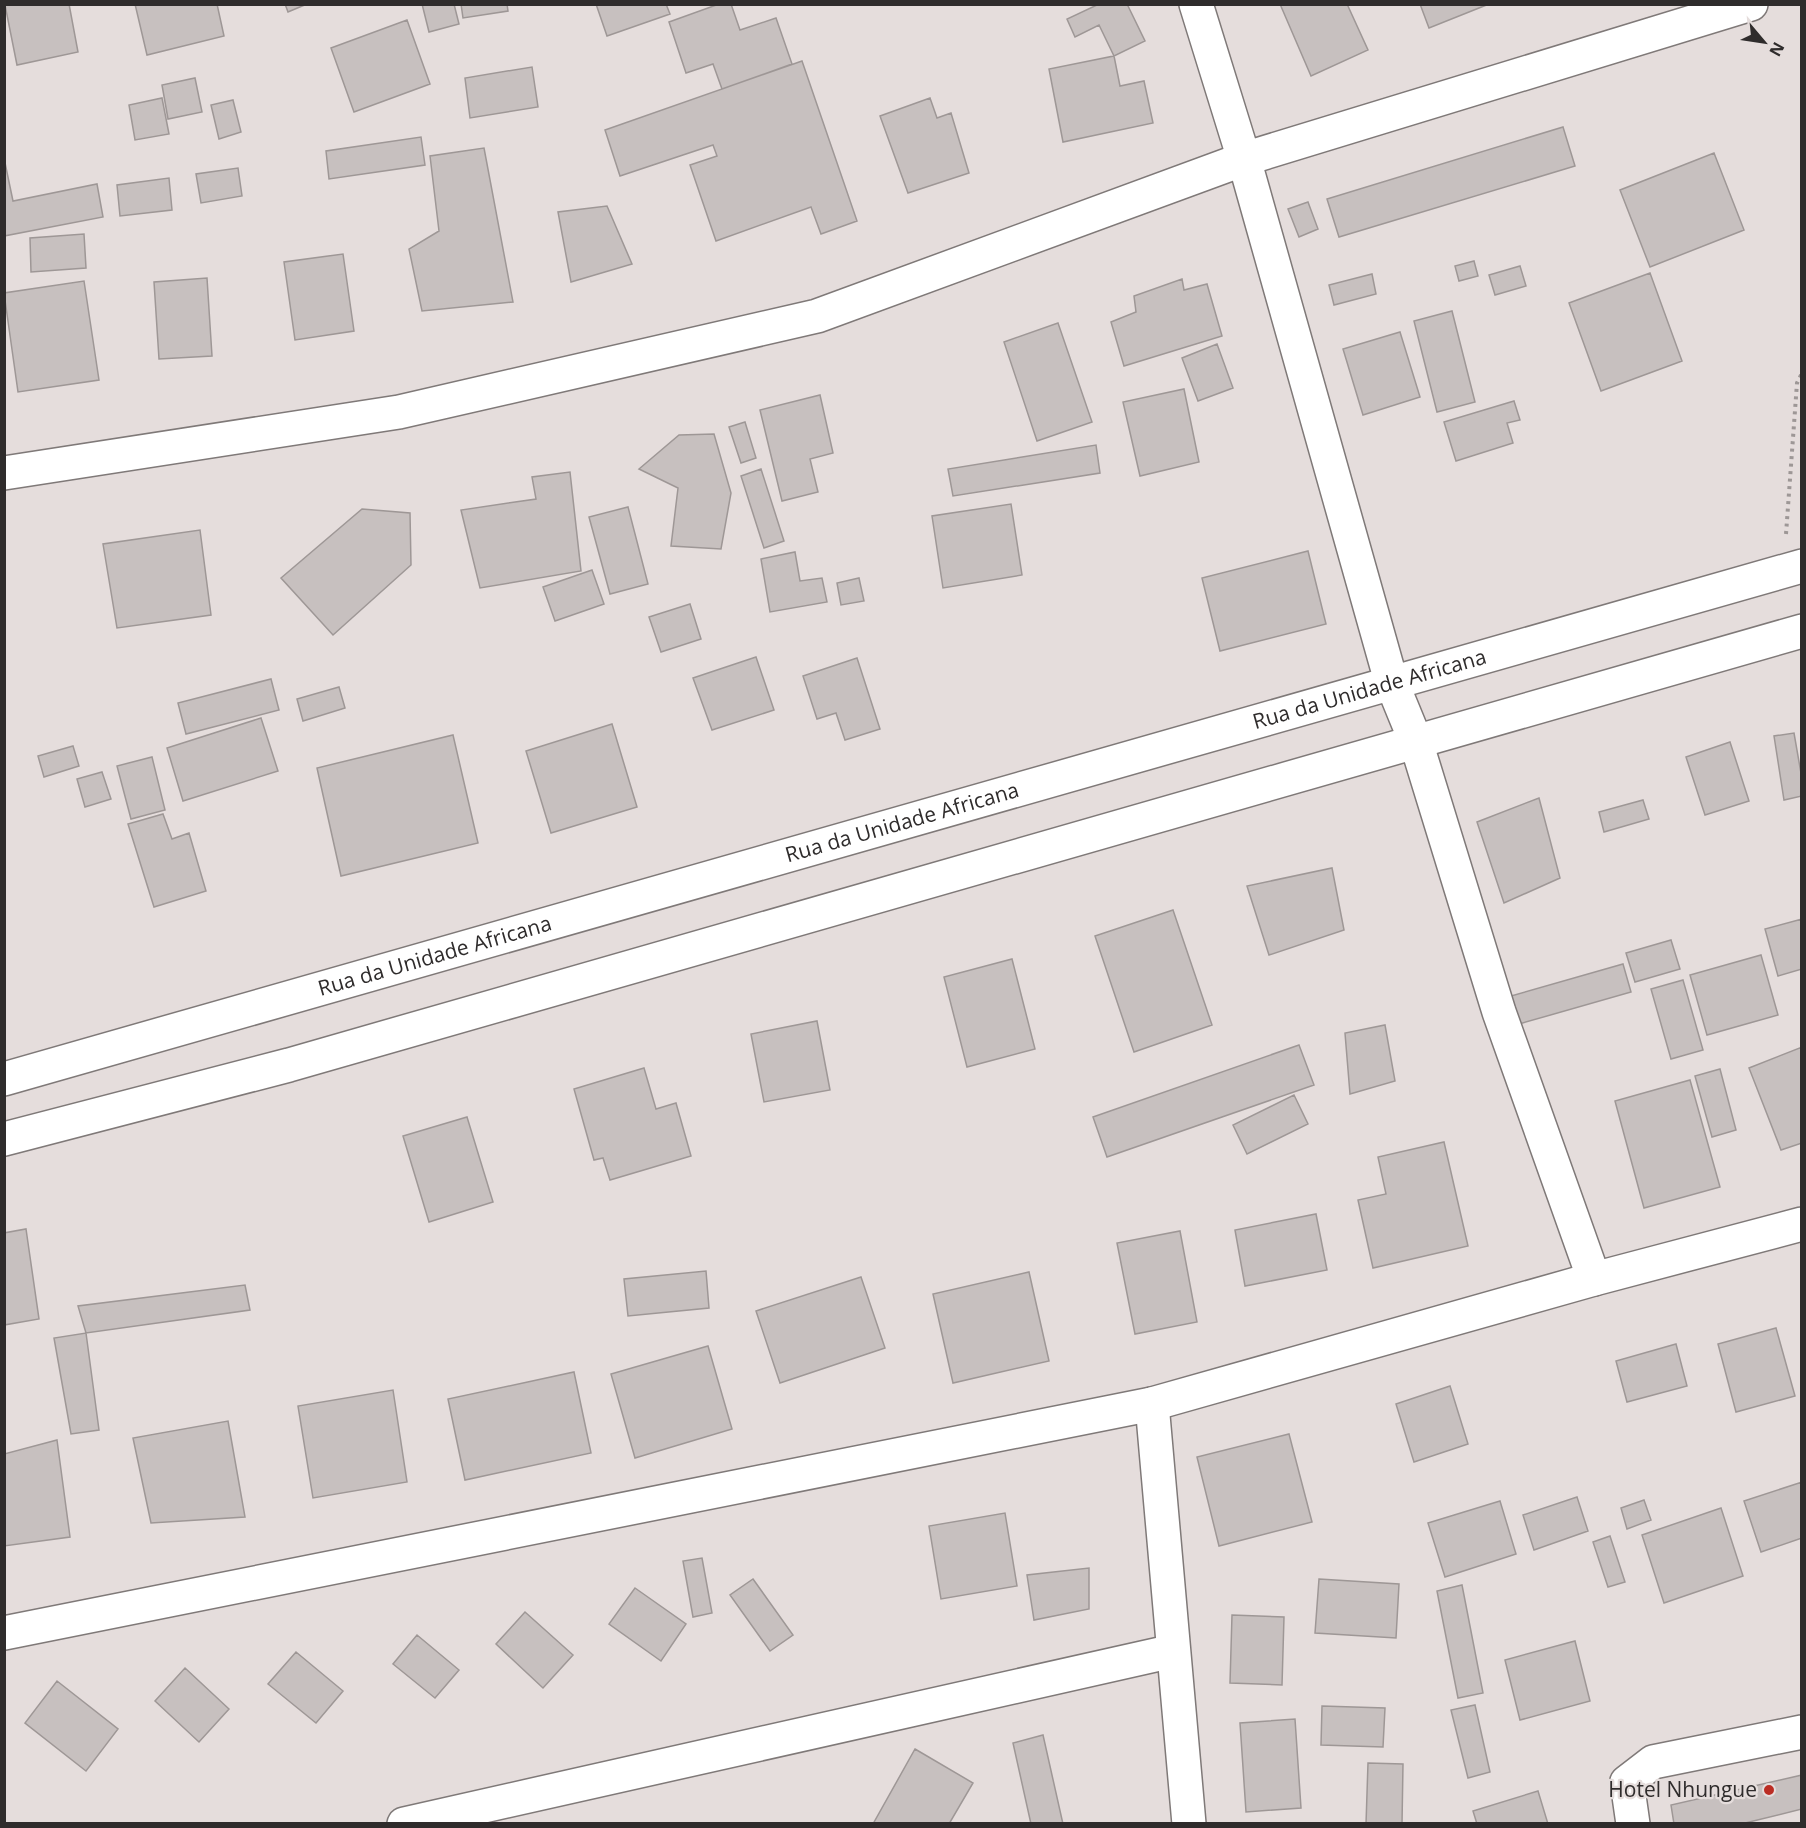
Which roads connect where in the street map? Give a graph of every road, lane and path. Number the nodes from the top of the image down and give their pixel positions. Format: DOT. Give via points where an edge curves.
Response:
graph roads {
  1 [pos="1196,4"];
  2 [pos="1751,4"];
  3 [pos="1244,159"];
  4 [pos="1802,373"];
  5 [pos="4,473"];
  6 [pos="1793,568"];
  7 [pos="1802,631"];
  8 [pos="1391,681"];
  9 [pos="1416,742"];
  10 [pos="4,1079"];
  11 [pos="4,1138"];
  12 [pos="1802,1224"];
  13 [pos="1594,1279"];
  14 [pos="1152,1404"];
  15 [pos="4,1633"];
  16 [pos="1173,1651"];
  17 [pos="1802,1732"];
  18 [pos="404,1824"];
  19 [pos="1189,1824"];
  20 [pos="1633,1824"];
  1 -- 3 [label="street"];
  2 -- 3 [label="street"];
  3 -- 5 [label="street" via="817,316 399,412"];
  3 -- 8 [label="street"];
  4 -- 6 [label="path" via="1797,383"];
  6 -- 8 [label="street, Rua da Unidade Africana"];
  7 -- 9 [label="street"];
  8 -- 9 [label="street"];
  8 -- 10 [label="street, Rua da Unidade Africana"];
  9 -- 11 [label="street" via="289,1065"];
  9 -- 13 [label="street" via="1499,1012"];
  12 -- 13 [label="street"];
  13 -- 14 [label="street"];
  14 -- 15 [label="street"];
  14 -- 16 [label="street"];
  16 -- 18 [label="street"];
  16 -- 19 [label="street"];
  17 -- 20 [label="street" via="1653,1762 1628,1782"];
}
